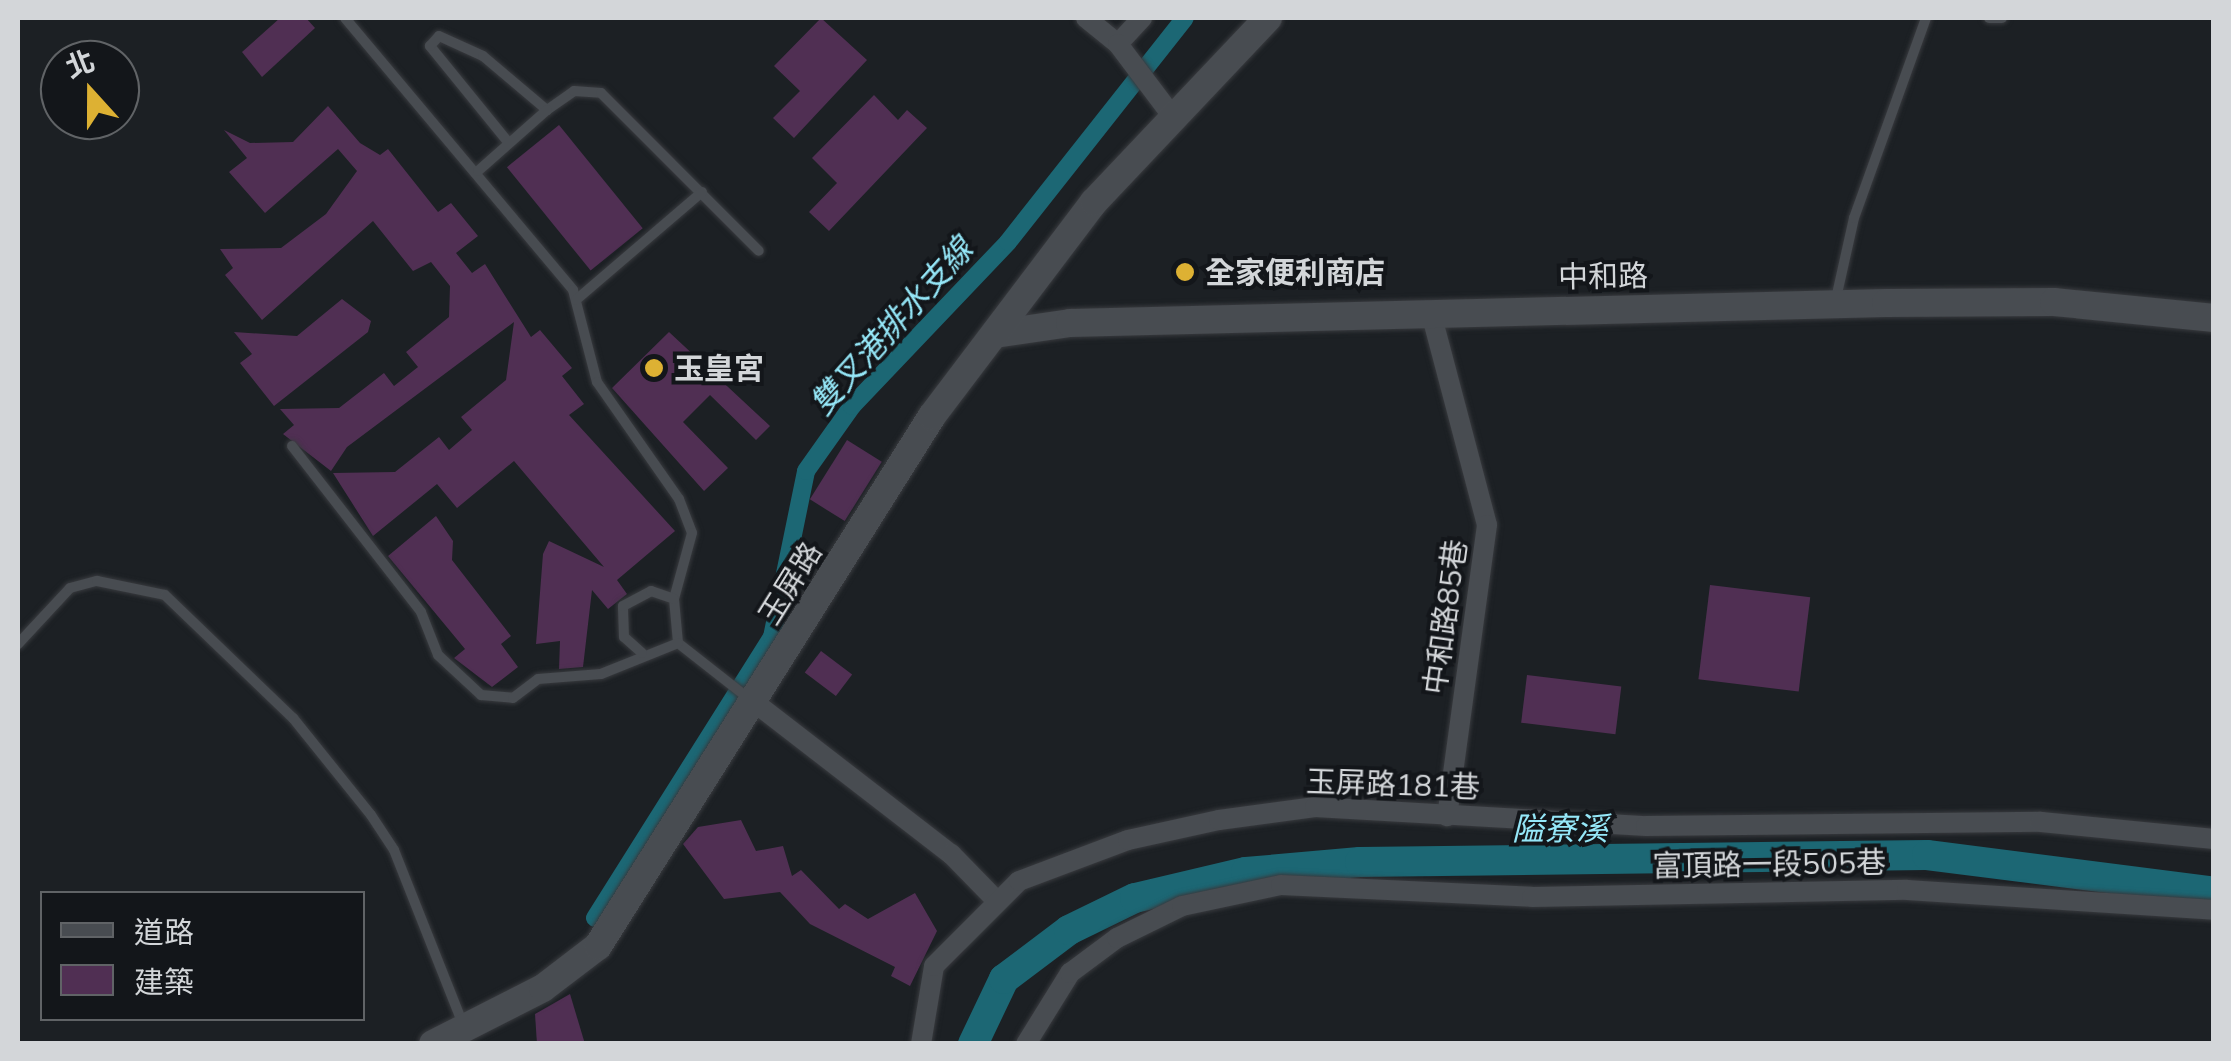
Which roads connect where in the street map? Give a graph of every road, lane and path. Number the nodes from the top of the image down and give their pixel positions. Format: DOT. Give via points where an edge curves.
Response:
graph roads {
  1 [pos="345,18"];
  2 [pos="1086,18"];
  3 [pos="1142,18"];
  4 [pos="1268,18"];
  5 [pos="1926,18"];
  6 [pos="1989,18"];
  7 [pos="2002,18"];
  8 [pos="1118,44"];
  9 [pos="547,110"];
  10 [pos="1170,113"];
  11 [pos="508,142"];
  12 [pos="478,171"];
  13 [pos="702,192"];
  14 [pos="760,251"];
  15 [pos="576,300"];
  16 [pos="1834,304"];
  17 [pos="1431,313"];
  18 [pos="2214,318"];
  19 [pos="994,334"];
  20 [pos="292,446"];
  21 [pos="674,599"];
  22 [pos="18,644"];
  23 [pos="678,644"];
  24 [pos="642,653"];
  25 [pos="754,702"];
  26 [pos="1446,816"];
  27 [pos="2214,840"];
  28 [pos="995,900"];
  29 [pos="2214,910"];
  30 [pos="464,1028"];
  31 [pos="432,1044"];
  32 [pos="921,1044"];
  33 [pos="1026,1044"];
  1 -- 12 [label="lane"];
  2 -- 8 [label="street"];
  3 -- 8 [label="street"];
  4 -- 10 [label="street, 玉屏路"];
  5 -- 16 [label="lane" via="1854,218"];
  6 -- 7 [label="lane"];
  8 -- 10 [label="street"];
  9 -- 11 [label="lane"];
  9 -- 11 [label="lane" via="483,56 438,36 430,46"];
  9 -- 13 [label="lane" via="574,91 602,92"];
  10 -- 19 [label="street, 玉屏路"];
  11 -- 12 [label="lane"];
  12 -- 15 [label="lane"];
  13 -- 14 [label="lane"];
  13 -- 15 [label="lane"];
  15 -- 21 [label="lane" via="597,382 678,499 692,534"];
  16 -- 17 [label="street, 中和路"];
  16 -- 18 [label="street, 中和路" via="2054,302"];
  17 -- 19 [label="street, 中和路" via="1070,323"];
  17 -- 26 [label="street, 中和路85巷" via="1488,525"];
  19 -- 25 [label="street, 玉屏路" via="932,416"];
  20 -- 24 [label="lane" via="421,612 438,655 481,695 512,698 538,679 601,674"];
  21 -- 23 [label="lane"];
  21 -- 24 [label="lane" via="652,591 622,606 624,637"];
  22 -- 30 [label="lane" via="70,588 98,581 166,594 293,718 371,815 394,850"];
  23 -- 24 [label="lane"];
  23 -- 25 [label="lane"];
  25 -- 28 [label="street" via="951,854"];
  25 -- 30 [label="street, 玉屏路" via="598,946 543,988"];
  26 -- 27 [label="street, 玉屏路181巷" via="1646,826 2041,822"];
  26 -- 28 [label="street, 玉屏路181巷" via="1315,807 1219,820 1050,866"];
  28 -- 32 [label="street, 玉屏路181巷" via="934,966"];
  29 -- 33 [label="street, 富頂路一段505巷" via="1907,890 1532,897 1281,886 1182,906 1117,938 1070,973"];
  30 -- 31 [label="street, 玉屏路"];
}
